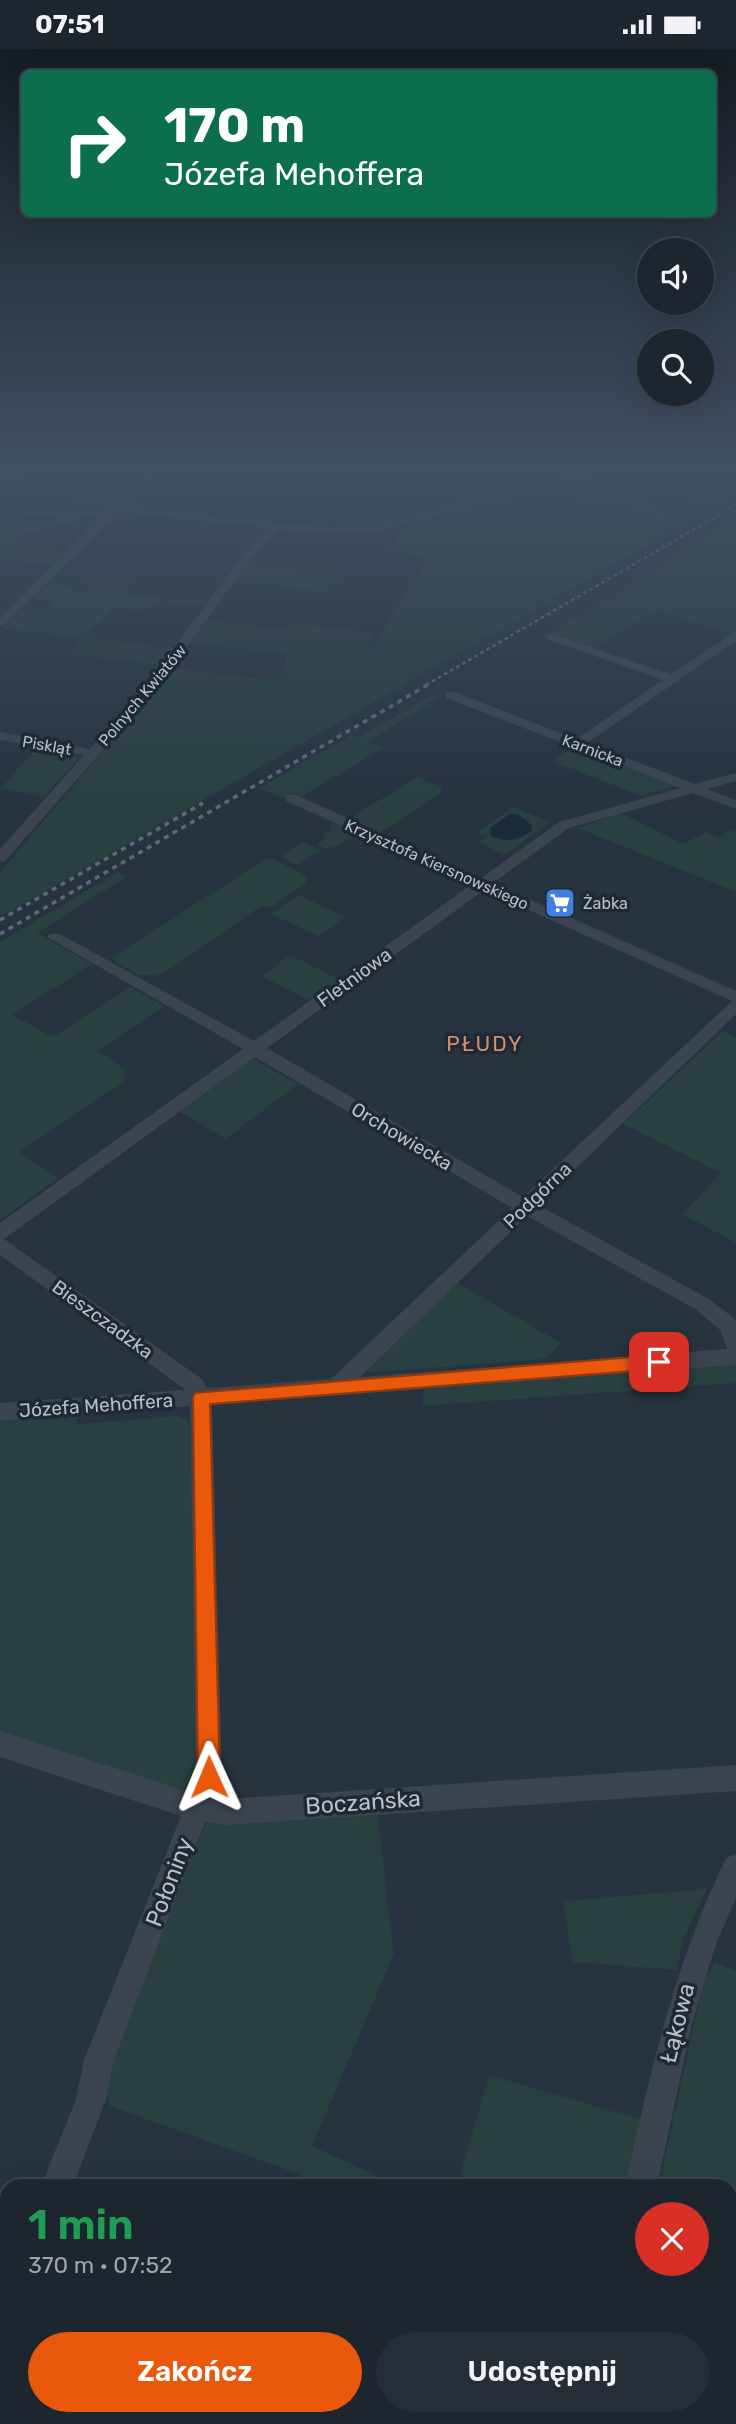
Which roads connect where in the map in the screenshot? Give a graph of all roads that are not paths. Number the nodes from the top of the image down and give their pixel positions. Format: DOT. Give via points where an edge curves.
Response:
graph roads {
  1 [pos="47,576"];
  2 [pos="233,576"];
  3 [pos="0,624"];
  4 [pos="736,636"];
  5 [pos="551,637"];
  6 [pos="673,679"];
  7 [pos="450,695"];
  8 [pos="0,736"];
  9 [pos="576,744"];
  10 [pos="93,753"];
  11 [pos="736,777"];
  12 [pos="692,788"];
  13 [pos="291,798"];
  14 [pos="736,805"];
  15 [pos="0,858"];
  16 [pos="482,884"];
  17 [pos="55,937"];
  18 [pos="736,997"];
  19 [pos="736,1005"];
  20 [pos="255,1049"];
  21 [pos="524,1207"];
  22 [pos="0,1233"];
  23 [pos="0,1245"];
  24 [pos="736,1346"];
  25 [pos="736,1357"];
  26 [pos="337,1386"];
  27 [pos="201,1398"];
  28 [pos="0,1412"];
  29 [pos="0,1744"];
  30 [pos="736,1778"];
  31 [pos="198,1808"];
  32 [pos="736,1868"];
  33 [pos="60,2179"];
  34 [pos="642,2179"];
  1 -- 3 [label="street"];
  2 -- 10 [label="street, Polnych Kwiatów" via="150,689"];
  4 -- 6 [label="street"];
  5 -- 6 [label="street"];
  6 -- 9 [label="street"];
  7 -- 9 [label="street, Karnicka"];
  8 -- 10 [label="street, Piskląt"];
  9 -- 12 [label="street, Karnicka"];
  10 -- 15 [label="street, Polnych Kwiatów"];
  11 -- 12 [label="street, Fletniowa"];
  12 -- 14 [label="street, Karnicka"];
  12 -- 16 [label="street, Fletniowa" via="564,825"];
  13 -- 16 [label="street, Krzysztofa Kiersnowskiego"];
  16 -- 18 [label="street, Krzysztofa Kiersnowskiego"];
  16 -- 20 [label="street, Fletniowa"];
  17 -- 20 [label="street, Orchowiecka"];
  19 -- 21 [label="street, Podgórna"];
  20 -- 21 [label="street, Orchowiecka"];
  20 -- 22 [label="street, Fletniowa"];
  21 -- 24 [label="street, Orchowiecka" via="719,1315"];
  21 -- 26 [label="street, Podgórna"];
  23 -- 27 [label="street, Bieszczadzka" via="195,1385"];
  25 -- 26 [label="street, Józefa Mehoffera"];
  26 -- 27 [label="street, Józefa Mehoffera"];
  27 -- 28 [label="street, Józefa Mehoffera"];
  27 -- 31 [label="street, Połoniny" via="209,1777"];
  29 -- 31 [label="street, Boczańska"];
  30 -- 31 [label="street, Boczańska" via="226,1812"];
  31 -- 33 [label="street, Połoniny" via="99,2060 91,2099"];
  32 -- 34 [label="street, Łąkowa" via="693,1963"];
}
